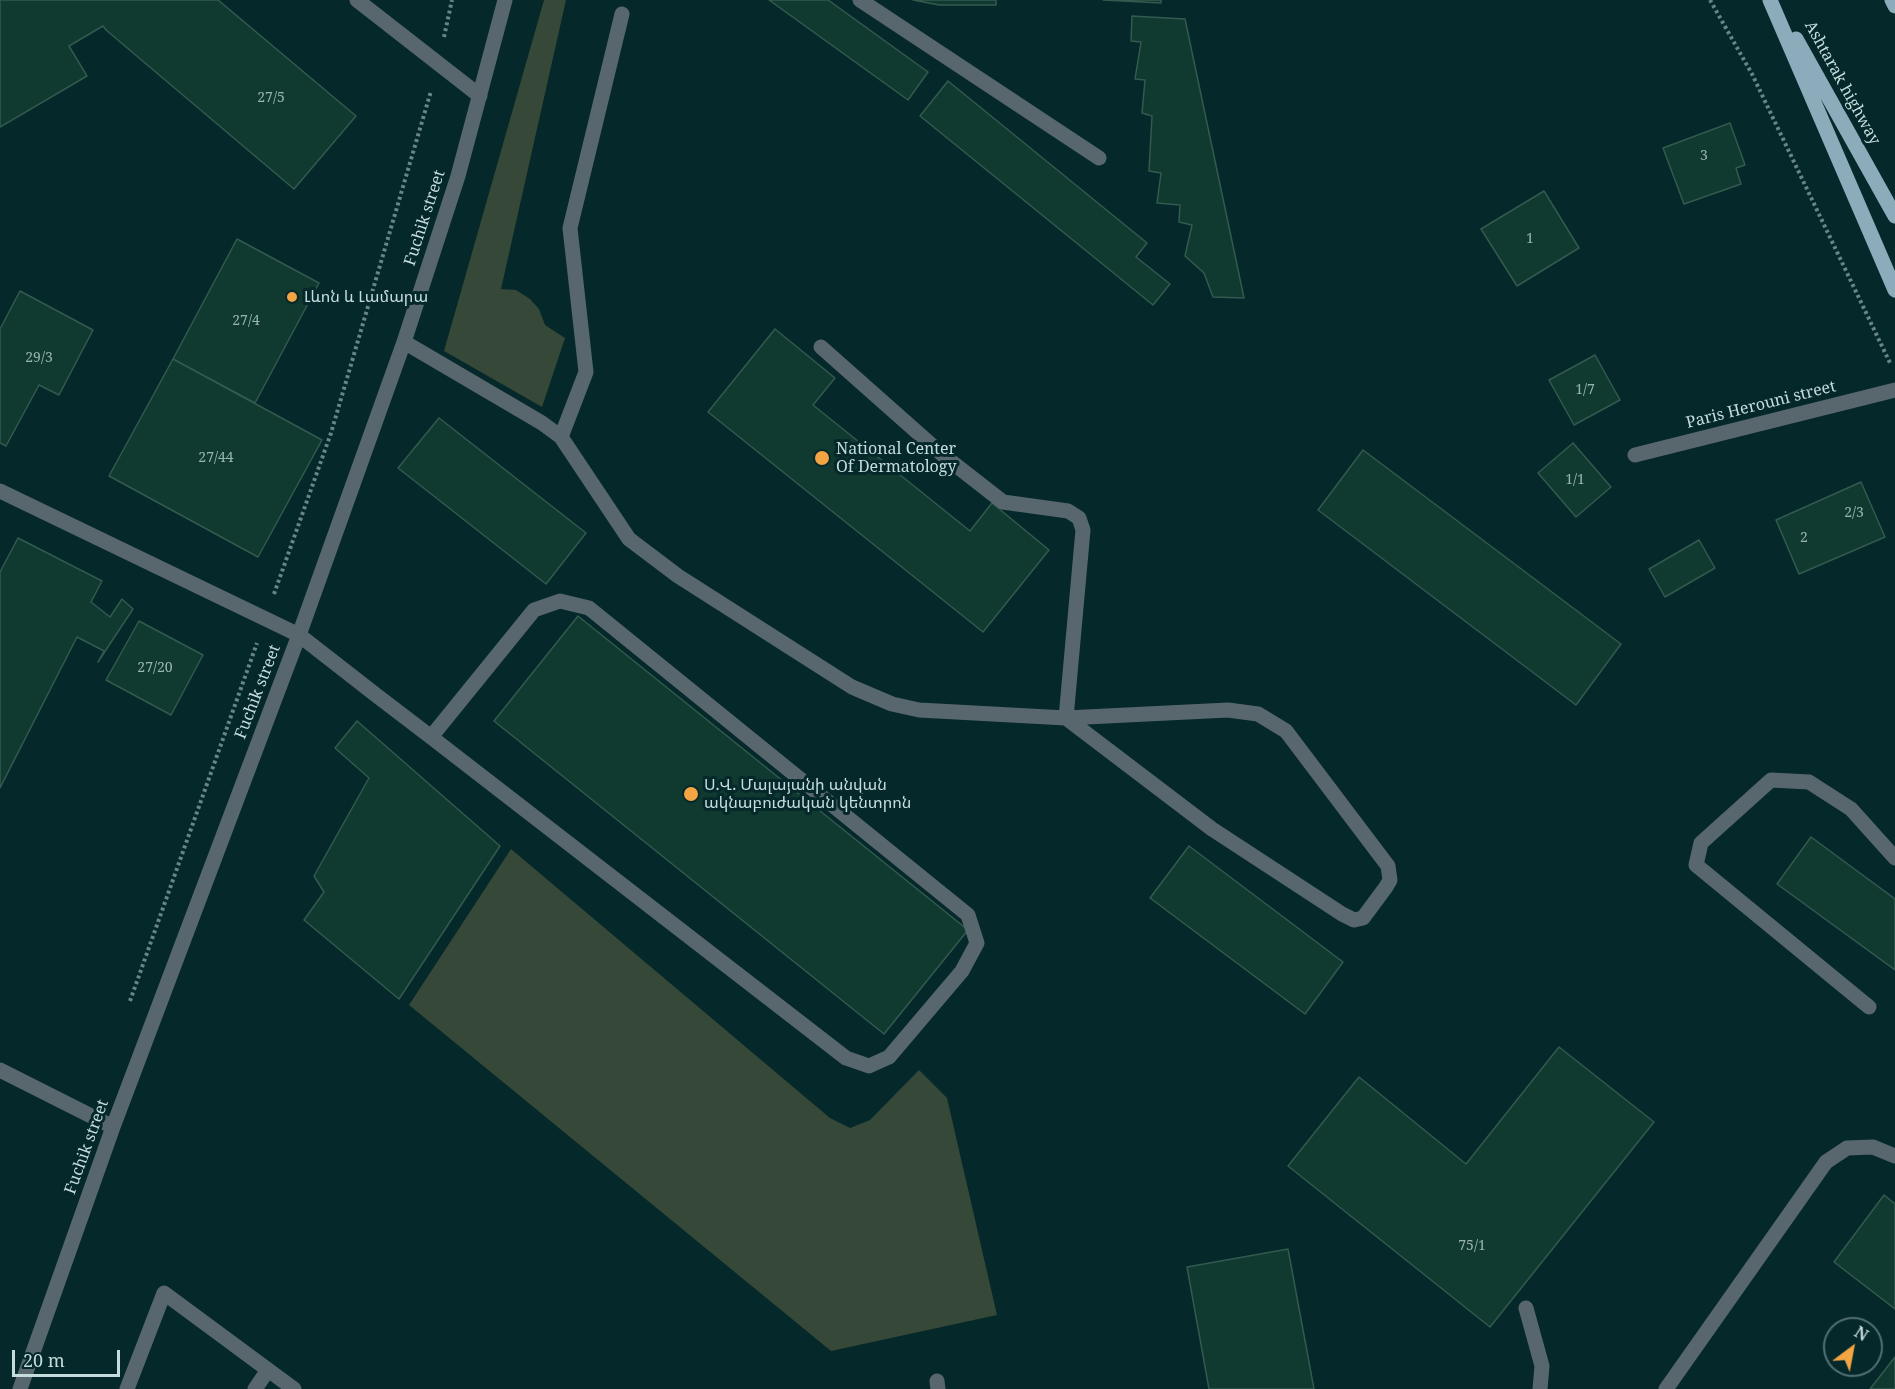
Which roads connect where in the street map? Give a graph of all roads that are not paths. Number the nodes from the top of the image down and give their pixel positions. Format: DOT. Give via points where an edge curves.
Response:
graph roads {
  1 [pos="357,0"];
  2 [pos="505,0"];
  3 [pos="860,0"];
  4 [pos="1772,0"];
  5 [pos="1892,0"];
  6 [pos="1895,6"];
  7 [pos="622,14"];
  8 [pos="480,96"];
  9 [pos="1099,158"];
  10 [pos="1895,216"];
  11 [pos="1895,290"];
  12 [pos="404,342"];
  13 [pos="821,346"];
  14 [pos="1895,390"];
  15 [pos="561,437"];
  16 [pos="1635,455"];
  17 [pos="0,491"];
  18 [pos="299,635"];
  19 [pos="1066,718"];
  20 [pos="431,737"];
  21 [pos="1895,858"];
  22 [pos="1869,1007"];
  23 [pos="0,1070"];
  24 [pos="113,1127"];
  25 [pos="1895,1156"];
  26 [pos="1526,1308"];
  27 [pos="268,1370"];
  28 [pos="20,1389"];
  29 [pos="127,1389"];
  30 [pos="255,1389"];
  31 [pos="294,1389"];
  32 [pos="1540,1389"];
  33 [pos="1666,1389"];
  1 -- 8 [label="street"];
  2 -- 8 [label="street, Fuchik street"];
  3 -- 9 [label="street"];
  4 -- 10 [label="main road, Ashtarak highway"];
  4 -- 11 [label="main road"];
  5 -- 6 [label="main road"];
  7 -- 15 [label="street" via="570,228 586,372"];
  8 -- 12 [label="street, Fuchik street"];
  12 -- 15 [label="street"];
  12 -- 18 [label="street, Fuchik street"];
  13 -- 19 [label="street" via="944,456 1003,502 1068,511 1078,518 1083,530"];
  14 -- 16 [label="street, Paris Herouni street"];
  15 -- 19 [label="street" via="629,539 678,576 852,687 892,704 919,710"];
  17 -- 18 [label="street"];
  18 -- 20 [label="street"];
  18 -- 24 [label="street, Fuchik street"];
  19 -- 19 [label="street" via="1212,829 1342,914 1354,920 1363,918 1390,880 1388,866 1286,731 1258,714 1228,710"];
  20 -- 20 [label="street" via="846,1058 869,1066 889,1058 962,971 977,943 968,915 589,608 560,601 534,610"];
  21 -- 22 [label="street" via="1843,803 1809,782 1771,780 1701,843 1696,866"];
  23 -- 24 [label="street"];
  24 -- 28 [label="street, Fuchik street"];
  25 -- 33 [label="street" via="1873,1147 1848,1148 1826,1162"];
  26 -- 32 [label="street" via="1542,1365"];
  27 -- 29 [label="street" via="164,1293"];
  27 -- 30 [label="street"];
  27 -- 31 [label="street"];
}
